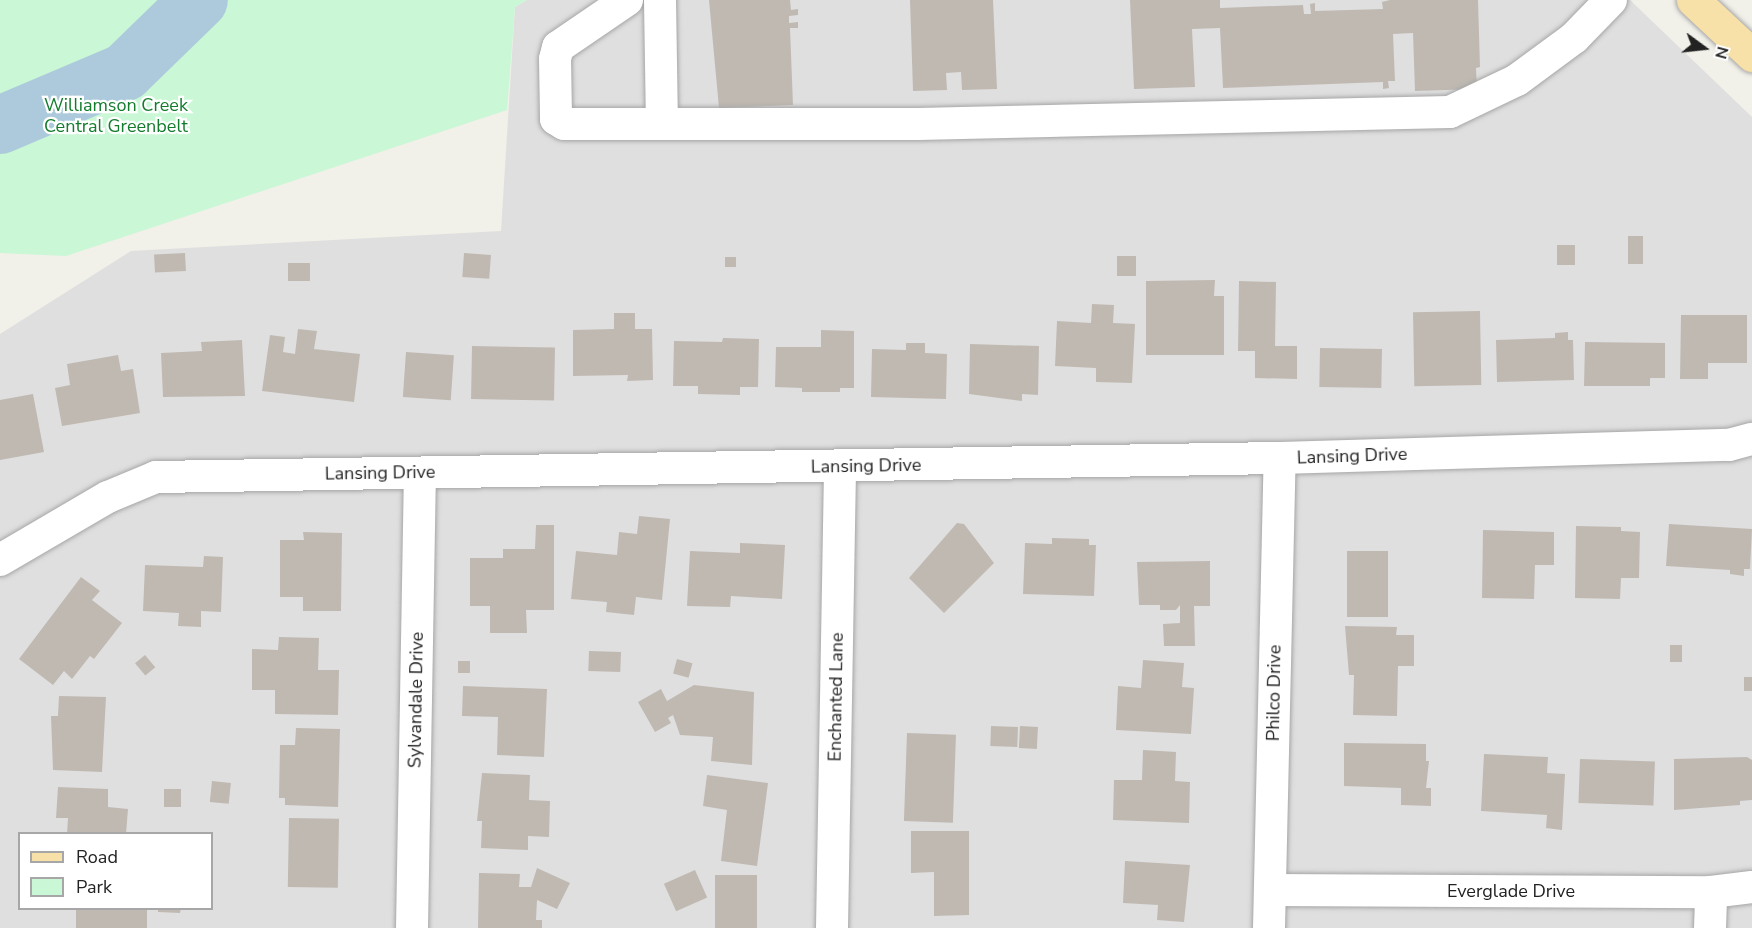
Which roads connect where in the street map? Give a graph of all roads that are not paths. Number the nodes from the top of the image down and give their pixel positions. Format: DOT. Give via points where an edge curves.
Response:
graph roads {
  1 [pos="627,0"];
  2 [pos="660,0"];
  3 [pos="1611,0"];
  4 [pos="1693,0"];
  5 [pos="1752,56"];
  6 [pos="662,124"];
  7 [pos="1752,439"];
  8 [pos="1280,458"];
  9 [pos="840,466"];
  10 [pos="420,473"];
  11 [pos="0,560"];
  12 [pos="1752,887"];
  13 [pos="1270,890"];
  14 [pos="1711,892"];
  15 [pos="412,928"];
  16 [pos="832,928"];
  17 [pos="1269,928"];
  18 [pos="1710,928"];
  1 -- 6 [label="street" via="558,47 556,118 564,124"];
  2 -- 6 [label="street"];
  3 -- 6 [label="street" via="1574,38 1517,80 1450,112 918,124"];
  4 -- 5 [label="main road"];
  7 -- 8 [label="street, Lansing Drive" via="1729,445"];
  8 -- 9 [label="street, Lansing Drive"];
  8 -- 13 [label="street, Philco Drive"];
  9 -- 10 [label="street, Lansing Drive"];
  9 -- 16 [label="street, Enchanted Lane"];
  10 -- 11 [label="street, Lansing Drive" via="156,477 108,497"];
  10 -- 15 [label="street, Sylvandale Drive"];
  12 -- 14 [label="street, Everglade Drive"];
  13 -- 14 [label="street, Everglade Drive"];
  13 -- 17 [label="street, Philco Drive"];
  14 -- 18 [label="street"];
}
